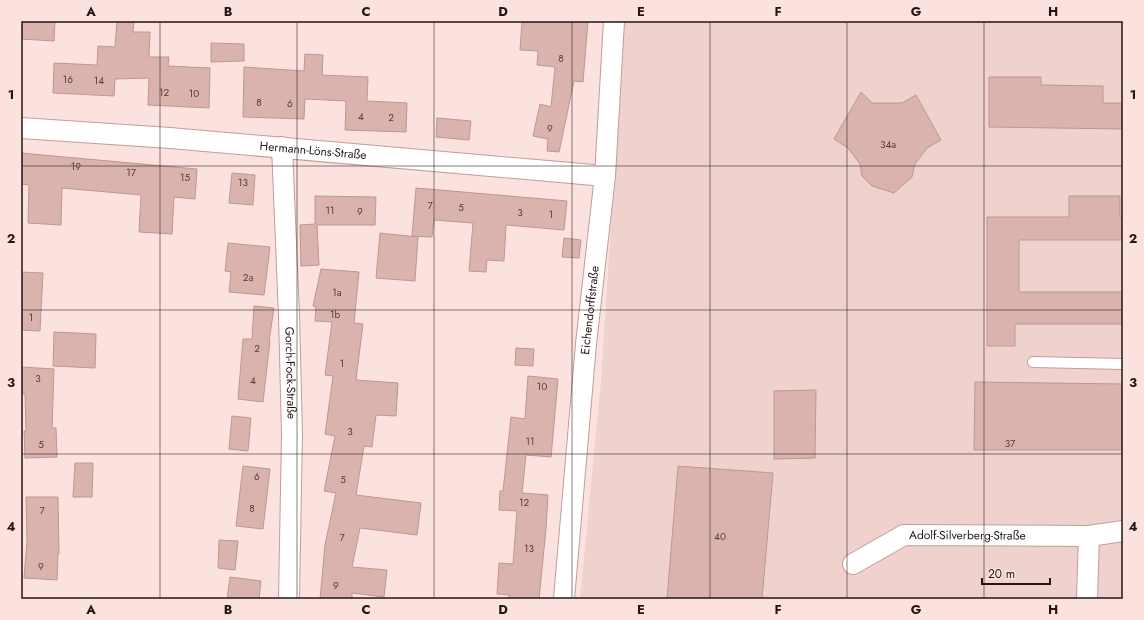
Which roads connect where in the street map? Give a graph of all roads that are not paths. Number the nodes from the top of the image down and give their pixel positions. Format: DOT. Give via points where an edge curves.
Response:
graph roads {
  1 [pos="614,21"];
  2 [pos="21,128"];
  3 [pos="282,147"];
  4 [pos="605,176"];
  5 [pos="1033,362"];
  6 [pos="1123,364"];
  7 [pos="1123,531"];
  8 [pos="1089,536"];
  9 [pos="853,564"];
  10 [pos="289,599"];
  11 [pos="564,599"];
  12 [pos="1087,599"];
  1 -- 4 [label="street, Eichendorffstraße"];
  2 -- 3 [label="street, Hermann-Löns-Straße"];
  3 -- 4 [label="street, Hermann-Löns-Straße"];
  3 -- 10 [label="street, Gorch-Fock-Straße" via="292,434"];
  4 -- 11 [label="street, Eichendorffstraße" via="586,344"];
  5 -- 6 [label="lane"];
  7 -- 8 [label="street, Adolf-Silverberg-Straße"];
  8 -- 9 [label="street, Adolf-Silverberg-Straße" via="904,535"];
  8 -- 12 [label="street"];
}
